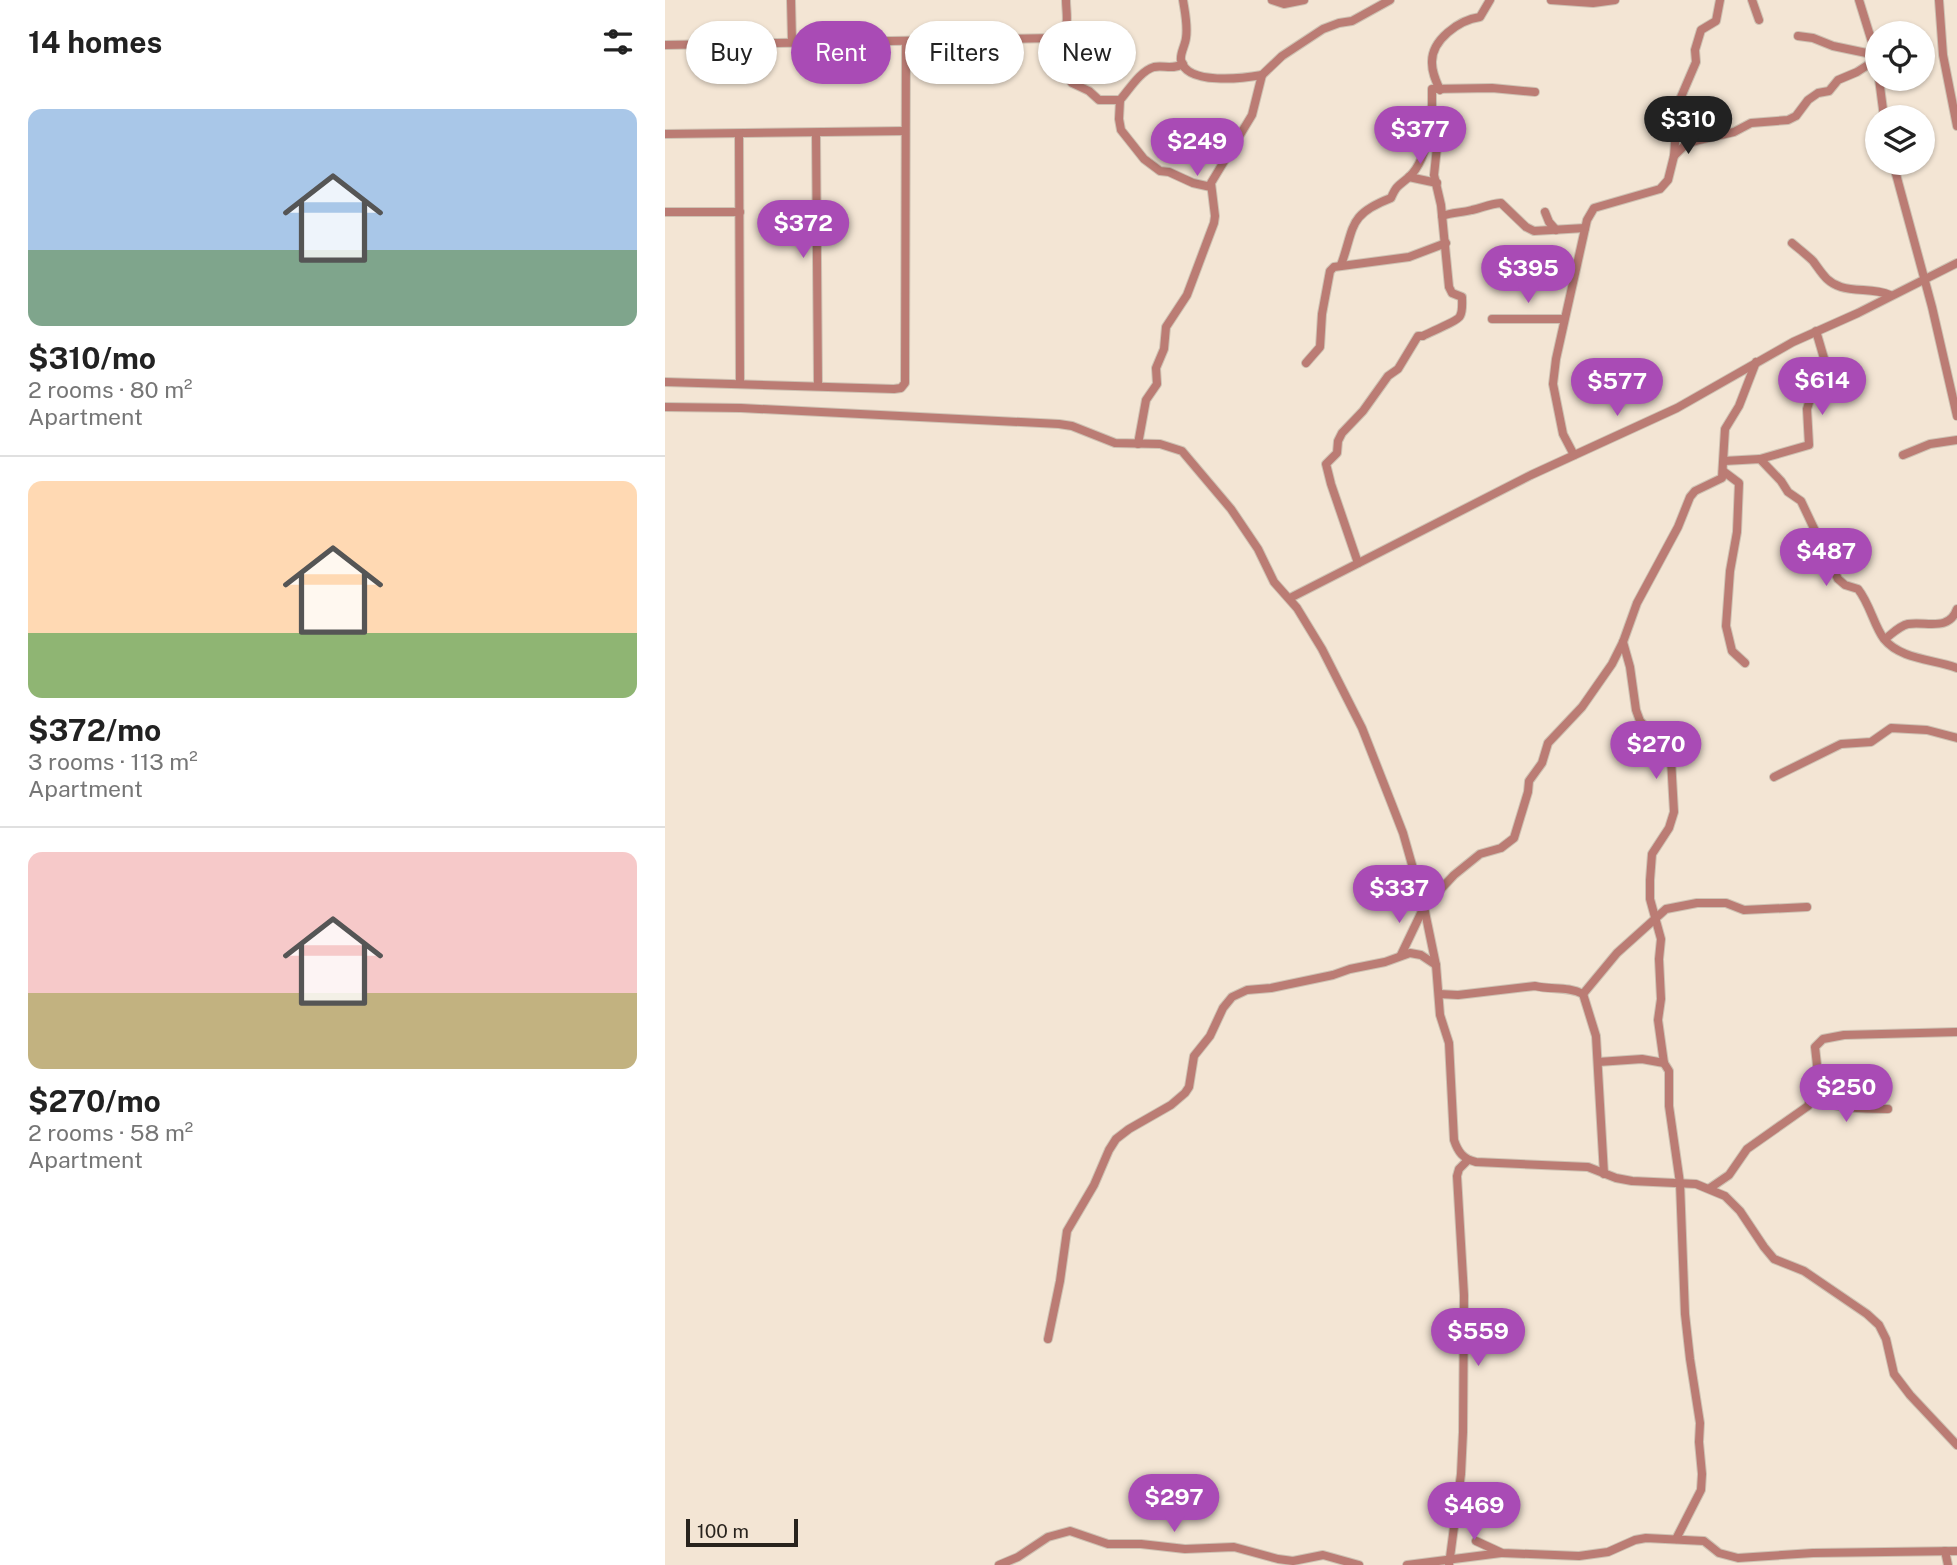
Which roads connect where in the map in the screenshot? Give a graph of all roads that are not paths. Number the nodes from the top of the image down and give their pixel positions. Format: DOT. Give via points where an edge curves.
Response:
graph roads {
  1 [pos="791,0"];
  2 [pos="1066,0"];
  3 [pos="1183,0"];
  4 [pos="1272,0"];
  5 [pos="1304,0"];
  6 [pos="1390,0"];
  7 [pos="1490,0"];
  8 [pos="1551,0"];
  9 [pos="1615,0"];
  10 [pos="1720,0"];
  11 [pos="1752,0"];
  12 [pos="1859,0"];
  13 [pos="1939,0"];
  14 [pos="1759,20"];
  15 [pos="792,21"];
  16 [pos="1866,21"];
  17 [pos="1798,36"];
  18 [pos="1024,39"];
  19 [pos="791,41"];
  20 [pos="665,44"];
  21 [pos="1865,54"];
  22 [pos="1182,64"];
  23 [pos="1865,66"];
  24 [pos="1262,75"];
  25 [pos="906,84"];
  26 [pos="1074,84"];
  27 [pos="1440,90"];
  28 [pos="1535,92"];
  29 [pos="1120,100"];
  30 [pos="1957,126"];
  31 [pos="1430,130"];
  32 [pos="905,131"];
  33 [pos="816,133"];
  34 [pos="665,134"];
  35 [pos="739,135"];
  36 [pos="1674,156"];
  37 [pos="1896,175"];
  38 [pos="1409,177"];
  39 [pos="1437,183"];
  40 [pos="1211,187"];
  41 [pos="665,212"];
  42 [pos="740,212"];
  43 [pos="1545,212"];
  44 [pos="1442,216"];
  45 [pos="1585,228"];
  46 [pos="1556,230"];
  47 [pos="1446,243"];
  48 [pos="1792,243"];
  49 [pos="1957,263"];
  50 [pos="1341,265"];
  51 [pos="1923,280"];
  52 [pos="1890,295"];
  53 [pos="1492,319"];
  54 [pos="1564,319"];
  55 [pos="1816,331"];
  56 [pos="1756,362"];
  57 [pos="1306,363"];
  58 [pos="665,382"];
  59 [pos="740,384"];
  60 [pos="818,386"];
  61 [pos="665,407"];
  62 [pos="1957,416"];
  63 [pos="1957,440"];
  64 [pos="1138,443"];
  65 [pos="1574,454"];
  66 [pos="1903,455"];
  67 [pos="1760,460"];
  68 [pos="1724,461"];
  69 [pos="1723,471"];
  70 [pos="1358,563"];
  71 [pos="1290,598"];
  72 [pos="1957,609"];
  73 [pos="1885,639"];
  74 [pos="1623,642"];
  75 [pos="1745,663"];
  76 [pos="1957,668"];
  77 [pos="1957,738"];
  78 [pos="1774,776"];
  79 [pos="1424,907"];
  80 [pos="1807,907"];
  81 [pos="1656,917"];
  82 [pos="1401,955"];
  83 [pos="1436,965"];
  84 [pos="1439,994"];
  85 [pos="1583,994"];
  86 [pos="1957,1032"];
  87 [pos="1598,1062"];
  88 [pos="1664,1063"];
  89 [pos="1811,1099"];
  90 [pos="1888,1109"];
  91 [pos="1468,1160"];
  92 [pos="1604,1174"];
  93 [pos="1680,1183"];
  94 [pos="1710,1188"];
  95 [pos="1048,1339"];
  96 [pos="1957,1445"];
  97 [pos="1676,1539"];
  98 [pos="1476,1541"];
  99 [pos="1945,1551"];
  100 [pos="1957,1551"];
  101 [pos="1502,1553"];
  102 [pos="1449,1562"];
  103 [pos="999,1565"];
  104 [pos="1359,1565"];
  105 [pos="1407,1565"];
  106 [pos="1948,1565"];
  1 -- 15 [label="street"];
  2 -- 18 [label="street" via="1063,35"];
  3 -- 22 [label="street" via="1187,19"];
  4 -- 5 [label="street" via="1284,4"];
  6 -- 24 [label="street" via="1352,21 1322,29"];
  7 -- 27 [label="street" via="1480,18 1458,24 1437,47 1432,64"];
  8 -- 9 [label="street"];
  10 -- 36 [label="street" via="1716,21 1698,36 1696,62 1678,104"];
  11 -- 14 [label="street"];
  12 -- 16 [label="street"];
  13 -- 30 [label="street" via="1943,55"];
  17 -- 21 [label="street"];
  19 -- 20 [label="street"];
  22 -- 24 [label="street" via="1215,79"];
  22 -- 29 [label="street" via="1146,71"];
  23 -- 36 [label="street" via="1808,100 1789,120 1751,123 1686,144"];
  24 -- 40 [label="street" via="1252,115"];
  25 -- 32 [label="street"];
  26 -- 29 [label="street" via="1099,100"];
  27 -- 28 [label="street"];
  27 -- 31 [label="street" via="1432,89"];
  29 -- 40 [label="street" via="1121,130 1144,159 1160,171"];
  31 -- 38 [label="street"];
  31 -- 39 [label="street" via="1437,147"];
  32 -- 33 [label="street"];
  32 -- 60 [label="street" via="905,383 894,390"];
  33 -- 35 [label="street"];
  33 -- 60 [label="street"];
  34 -- 35 [label="street"];
  35 -- 42 [label="street"];
  36 -- 45 [label="street" via="1665,185 1594,208"];
  37 -- 51 [label="street"];
  38 -- 39 [label="street"];
  38 -- 50 [label="street" via="1397,184 1391,198 1357,217"];
  39 -- 44 [label="street"];
  40 -- 64 [label="street" via="1214,223 1187,295 1167,325 1156,365 1157,384 1146,400"];
  41 -- 42 [label="street"];
  42 -- 59 [label="street"];
  43 -- 46 [label="street"];
  44 -- 46 [label="street" via="1501,203 1534,231"];
  44 -- 47 [label="street"];
  45 -- 46 [label="street"];
  45 -- 54 [label="street"];
  47 -- 50 [label="street" via="1409,257"];
  47 -- 70 [label="street" via="1449,287 1462,298 1461,314 1418,335 1398,369 1342,433 1337,453 1326,464"];
  48 -- 52 [label="street" via="1835,285"];
  49 -- 51 [label="street"];
  50 -- 57 [label="street" via="1331,271 1320,347"];
  51 -- 52 [label="street"];
  51 -- 62 [label="street"];
  52 -- 55 [label="street"];
  53 -- 54 [label="street"];
  54 -- 65 [label="street" via="1553,384 1563,434"];
  55 -- 56 [label="street"];
  55 -- 67 [label="street" via="1826,365 1807,409 1809,445"];
  56 -- 65 [label="street" via="1678,408"];
  56 -- 68 [label="street" via="1725,429"];
  58 -- 59 [label="street"];
  59 -- 60 [label="street"];
  61 -- 64 [label="street" via="1022,421 1072,426 1115,443"];
  63 -- 66 [label="street"];
  64 -- 71 [label="street" via="1160,444 1186,454 1258,549 1273,582"];
  65 -- 70 [label="street"];
  67 -- 68 [label="street"];
  67 -- 73 [label="street" via="1801,501 1838,579 1858,589"];
  68 -- 69 [label="street"];
  69 -- 74 [label="street" via="1719,480 1690,497 1637,603"];
  69 -- 75 [label="street" via="1739,484 1726,626 1732,652"];
  70 -- 71 [label="street"];
  71 -- 79 [label="street" via="1361,727 1403,833"];
  72 -- 73 [label="street" via="1948,621 1909,624"];
  73 -- 76 [label="street" via="1906,654"];
  74 -- 79 [label="street" via="1582,707 1548,743 1542,763 1529,781 1514,838 1501,848 1480,854"];
  74 -- 81 [label="street" via="1640,721 1671,759 1673,819 1651,859 1650,899"];
  77 -- 78 [label="street" via="1891,728 1871,741 1841,744"];
  79 -- 82 [label="street"];
  79 -- 83 [label="street"];
  80 -- 81 [label="street" via="1744,910 1726,903 1697,903 1666,909"];
  81 -- 85 [label="street" via="1617,953"];
  81 -- 88 [label="street" via="1661,939 1658,1020"];
  82 -- 83 [label="street" via="1415,953"];
  82 -- 95 [label="street" via="1333,975 1247,990 1232,998 1194,1056 1185,1093 1129,1129 1109,1150 1067,1231"];
  83 -- 84 [label="street"];
  84 -- 85 [label="street" via="1535,986"];
  84 -- 91 [label="street" via="1449,1043 1454,1140"];
  85 -- 87 [label="street" via="1596,1036"];
  86 -- 89 [label="street" via="1823,1039 1815,1047 1818,1074"];
  87 -- 88 [label="street" via="1642,1059"];
  87 -- 92 [label="street"];
  88 -- 93 [label="street" via="1669,1071"];
  89 -- 90 [label="street" via="1846,1109"];
  89 -- 94 [label="street" via="1808,1106 1747,1149 1729,1175"];
  91 -- 92 [label="street" via="1580,1166"];
  91 -- 102 [label="street" via="1457,1176 1464,1295 1463,1432"];
  92 -- 93 [label="street" via="1632,1181"];
  93 -- 94 [label="street"];
  93 -- 97 [label="street" via="1685,1314 1702,1474 1700,1490"];
  94 -- 96 [label="street" via="1730,1201 1775,1259 1804,1271 1879,1325 1894,1374"];
  97 -- 99 [label="street" via="1704,1541 1719,1553 1738,1558"];
  97 -- 101 [label="street" via="1646,1538 1608,1552 1579,1556"];
  98 -- 101 [label="street"];
  99 -- 100 [label="street"];
  99 -- 106 [label="street"];
  101 -- 102 [label="street"];
  102 -- 105 [label="street"];
  103 -- 104 [label="street" via="1048,1537 1070,1531 1108,1544 1234,1547 1277,1559 1323,1555"];
}
